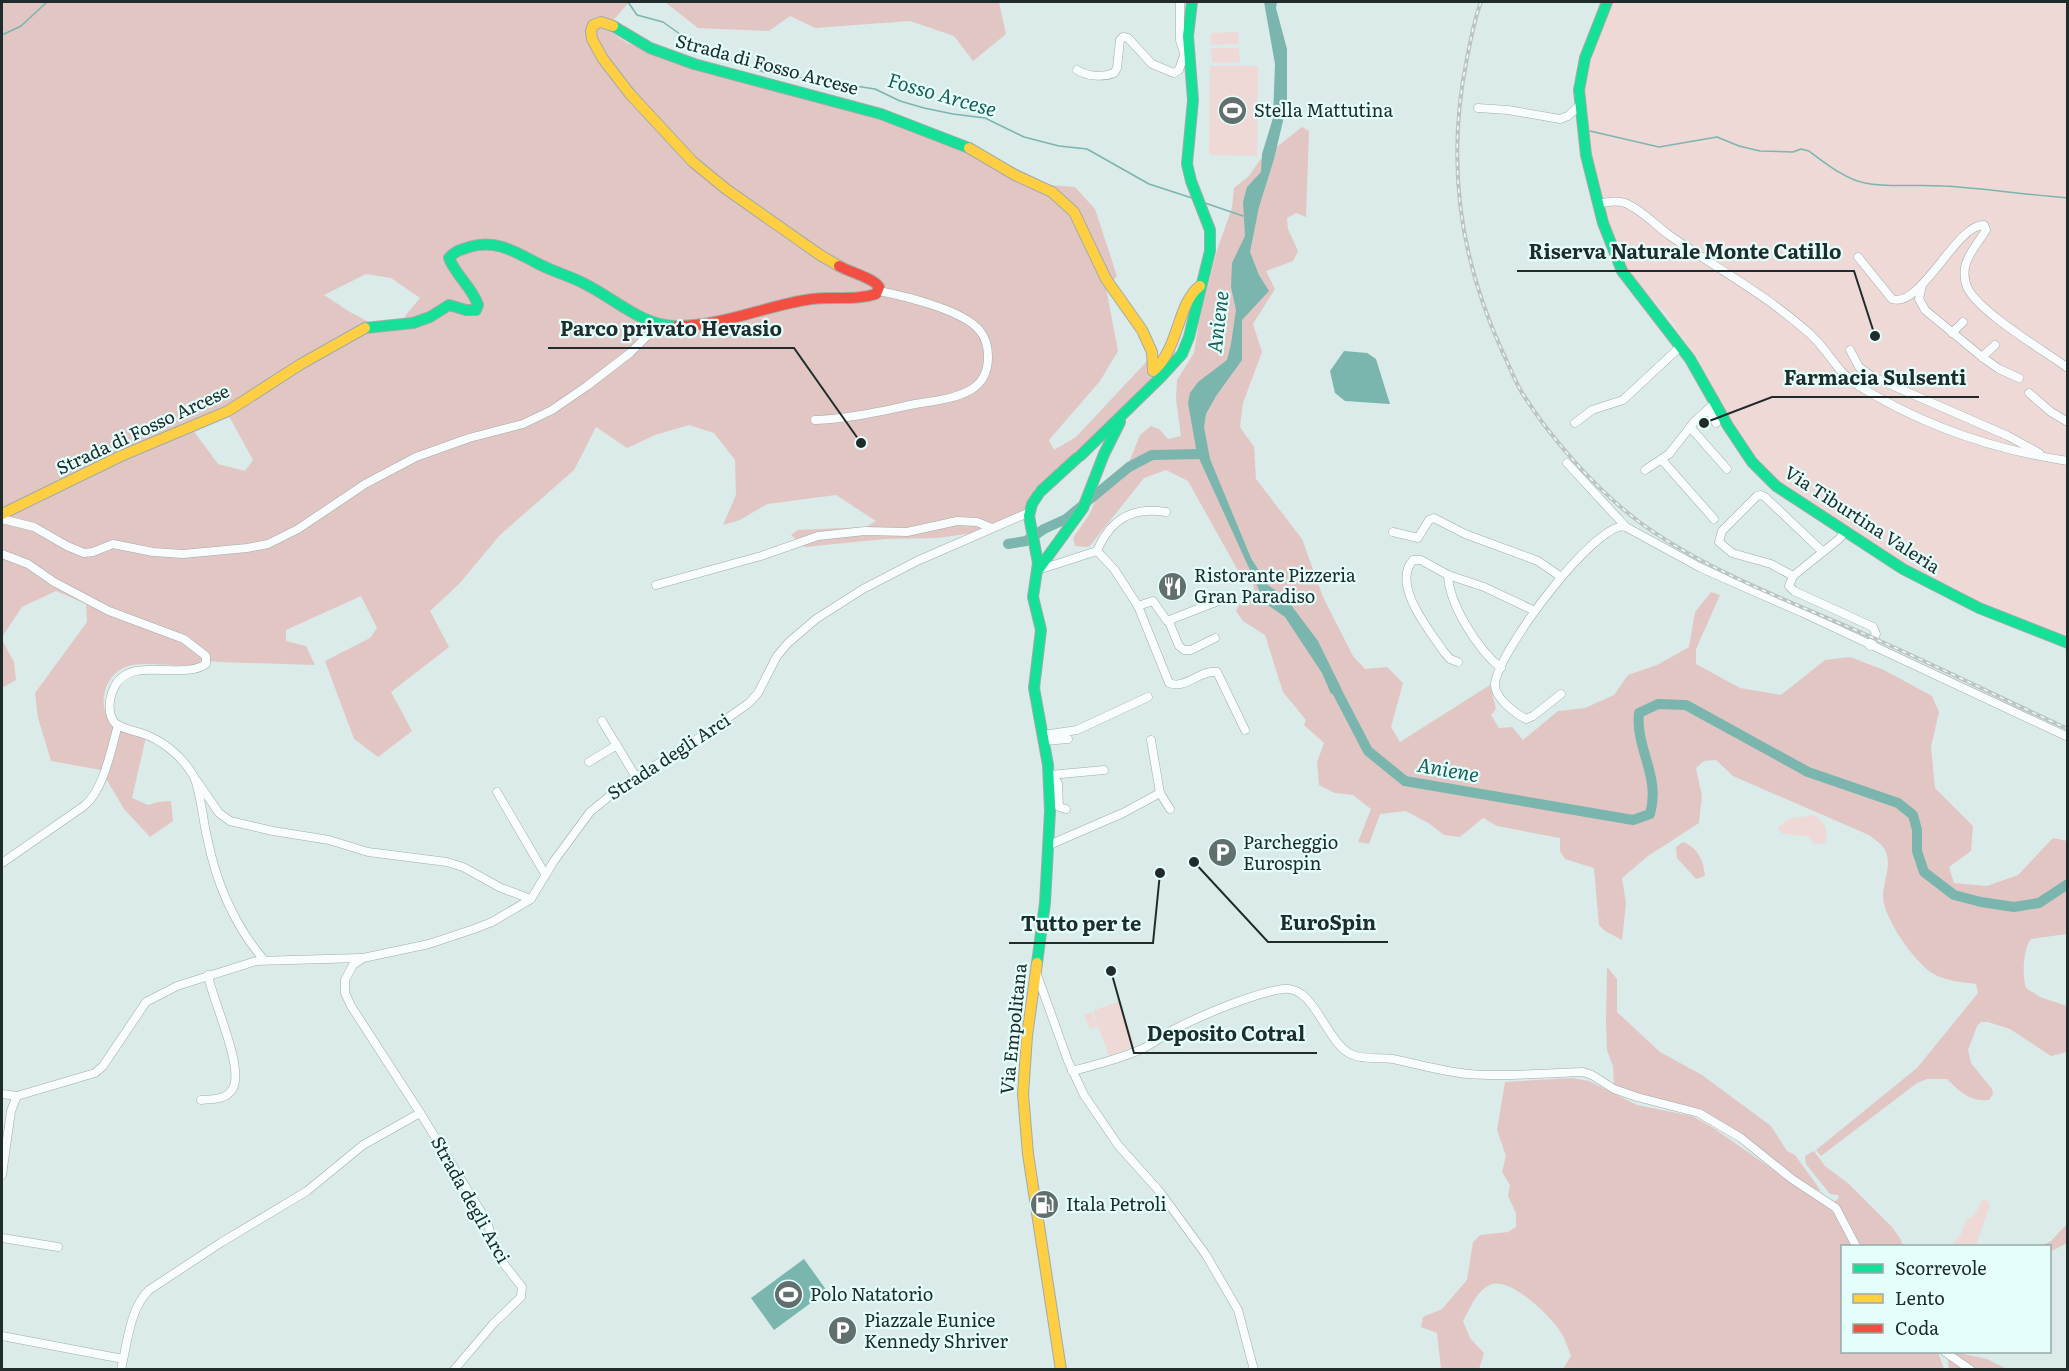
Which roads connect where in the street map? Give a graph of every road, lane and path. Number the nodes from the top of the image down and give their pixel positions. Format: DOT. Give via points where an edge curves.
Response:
graph roads {
  1 [pos="1180,2"];
  2 [pos="1192,2"];
  3 [pos="1607,2"];
  4 [pos="1188,42"];
  5 [pos="1185,55"];
  6 [pos="1077,70"];
  7 [pos="1580,105"];
  8 [pos="1478,108"];
  9 [pos="1598,204"];
  10 [pos="1858,257"];
  11 [pos="1922,283"];
  12 [pos="1200,286"];
  13 [pos="879,291"];
  14 [pos="1963,322"];
  15 [pos="655,324"];
  16 [pos="1952,333"];
  17 [pos="1995,345"];
  18 [pos="1681,346"];
  19 [pos="1850,350"];
  20 [pos="1982,357"];
  21 [pos="2067,368"];
  22 [pos="2019,378"];
  23 [pos="2029,393"];
  24 [pos="1711,406"];
  25 [pos="1126,411"];
  26 [pos="815,420"];
  27 [pos="2067,422"];
  28 [pos="1575,423"];
  29 [pos="1716,423"];
  30 [pos="1690,428"];
  31 [pos="1093,444"];
  32 [pos="1104,454"];
  33 [pos="2045,458"];
  34 [pos="1662,460"];
  35 [pos="2067,461"];
  36 [pos="1567,463"];
  37 [pos="1727,469"];
  38 [pos="1645,470"];
  39 [pos="1166,512"];
  40 [pos="2,514"];
  41 [pos="1030,515"];
  42 [pos="2,519"];
  43 [pos="1713,519"];
  44 [pos="1626,527"];
  45 [pos="992,528"];
  46 [pos="1393,532"];
  47 [pos="1845,532"];
  48 [pos="1036,550"];
  49 [pos="1053,550"];
  50 [pos="1097,551"];
  51 [pos="1823,552"];
  52 [pos="2,554"];
  53 [pos="1038,570"];
  54 [pos="1448,575"];
  55 [pos="1793,576"];
  56 [pos="1561,577"];
  57 [pos="656,585"];
  58 [pos="1226,598"];
  59 [pos="1138,606"];
  60 [pos="1535,611"];
  61 [pos="1169,622"];
  62 [pos="1215,638"];
  63 [pos="2067,643"];
  64 [pos="1870,646"];
  65 [pos="1458,662"];
  66 [pos="1501,668"];
  67 [pos="1561,694"];
  68 [pos="1148,698"];
  69 [pos="602,721"];
  70 [pos="118,725"];
  71 [pos="1245,730"];
  72 [pos="2067,737"];
  73 [pos="1044,738"];
  74 [pos="1068,739"];
  75 [pos="1151,740"];
  76 [pos="617,745"];
  77 [pos="589,762"];
  78 [pos="1104,770"];
  79 [pos="1052,775"];
  80 [pos="195,777"];
  81 [pos="636,777"];
  82 [pos="497,792"];
  83 [pos="1160,793"];
  84 [pos="1170,808"];
  85 [pos="1066,809"];
  86 [pos="1049,845"];
  87 [pos="2,863"];
  88 [pos="545,874"];
  89 [pos="531,899"];
  90 [pos="363,958"];
  91 [pos="264,960"];
  92 [pos="1036,971"];
  93 [pos="208,975"];
  94 [pos="1072,1071"];
  95 [pos="2,1094"];
  96 [pos="17,1096"];
  97 [pos="201,1100"];
  98 [pos="420,1113"];
  99 [pos="2,1175"];
  100 [pos="2,1238"];
  101 [pos="1855,1245"];
  102 [pos="58,1247"];
  103 [pos="2,1336"];
  104 [pos="1946,1353"];
  105 [pos="123,1359"];
  106 [pos="121,1370"];
  107 [pos="454,1370"];
  108 [pos="1061,1370"];
  109 [pos="1254,1370"];
  110 [pos="1971,1370"];
  1 -- 5 [label="street" via="1180,40"];
  2 -- 4 [label="main road"];
  3 -- 7 [label="main road, Via Tiburtina Valeria" via="1582,68"];
  4 -- 5 [label="street"];
  4 -- 12 [label="main road" via="1193,100 1188,171 1211,240"];
  5 -- 6 [label="street" via="1179,72 1172,72 1152,64 1124,37 1112,74 1099,76"];
  7 -- 8 [label="street" via="1560,119"];
  7 -- 9 [label="main road, Via Tiburtina Valeria"];
  9 -- 18 [label="main road, Via Tiburtina Valeria" via="1622,272"];
  9 -- 33 [label="street" via="1613,201 1628,205 1736,277 1807,331 1840,372 1859,387 1940,427"];
  10 -- 11 [label="street" via="1898,302"];
  11 -- 16 [label="street" via="1921,307"];
  11 -- 21 [label="street" via="1964,237 1984,225 1986,230 1965,265 1969,291 1998,319"];
  12 -- 13 [label="main road, Strada di Fosso Arcese" via="1192,292 1165,355 1153,371 1152,350 1138,324 1106,279 1074,212 1052,192 961,144 881,114 694,64 650,48 608,23 593,25 592,39 603,59 693,162 820,255 876,282"];
  12 -- 25 [label="main road" via="1182,354"];
  13 -- 15 [label="main road, Strada di Fosso Arcese" via="864,297 807,300 713,323"];
  13 -- 26 [label="street, Strada di Fosso Arcese" via="928,304 974,324 987,345 984,376 976,387 956,396 863,415"];
  14 -- 16 [label="street"];
  15 -- 40 [label="main road, Strada di Fosso Arcese" via="517,251 493,244 473,246 454,252 449,258 474,293 476,310 449,306 413,323 358,330 228,411 121,456"];
  15 -- 42 [label="street" via="630,353 552,410 527,422 411,459 271,543 183,554 113,544 84,553 30,525"];
  16 -- 20 [label="street"];
  17 -- 20 [label="street"];
  18 -- 24 [label="main road, Via Tiburtina Valeria"];
  18 -- 28 [label="street" via="1623,400 1592,410"];
  19 -- 33 [label="street" via="1859,367 1873,377 2016,439"];
  20 -- 22 [label="street"];
  23 -- 27 [label="street"];
  24 -- 29 [label="street"];
  24 -- 30 [label="street"];
  24 -- 47 [label="main road, Via Tiburtina Valeria" via="1765,477"];
  25 -- 31 [label="main road"];
  25 -- 32 [label="main road"];
  30 -- 34 [label="street"];
  30 -- 37 [label="street"];
  31 -- 32 [label="main road" via="1100,445"];
  31 -- 41 [label="main road" via="1039,493"];
  32 -- 49 [label="main road" via="1083,508"];
  33 -- 35 [label="street"];
  34 -- 38 [label="street"];
  34 -- 43 [label="street"];
  36 -- 44 [label="street"];
  39 -- 50 [label="street" via="1147,510 1122,519 1106,534"];
  41 -- 45 [label="street, Strada degli Arci"];
  41 -- 48 [label="main road, Via Empolitana"];
  44 -- 56 [label="street" via="1617,526 1601,537"];
  44 -- 64 [label="street" via="1701,568"];
  45 -- 57 [label="street" via="957,520 911,531 818,536"];
  45 -- 81 [label="street, Strada degli Arci" via="916,561 819,617 779,653 749,703"];
  46 -- 56 [label="street" via="1419,538 1434,518 1464,534 1538,561"];
  47 -- 51 [label="street"];
  47 -- 63 [label="main road, Via Tiburtina Valeria" via="1948,593"];
  48 -- 49 [label="main road"];
  48 -- 53 [label="main road, Via Empolitana"];
  49 -- 53 [label="main road"];
  50 -- 53 [label="street"];
  50 -- 59 [label="street" via="1114,568"];
  51 -- 55 [label="street"];
  51 -- 55 [label="street" via="1765,497 1757,496 1722,531 1719,542 1732,553 1771,564"];
  52 -- 70 [label="street" via="28,564 105,609 184,639 206,656 206,664 198,668 147,670 122,677 113,688 110,702 112,717"];
  53 -- 73 [label="main road, Via Empolitana" via="1033,593 1041,632 1034,688"];
  54 -- 60 [label="street"];
  54 -- 65 [label="street" via="1415,559 1408,566 1407,584 1410,597 1430,631 1448,657"];
  54 -- 66 [label="street" via="1455,605 1486,653"];
  55 -- 64 [label="street" via="1789,584 1794,591 1873,627 1876,632"];
  56 -- 60 [label="street"];
  58 -- 61 [label="street"];
  59 -- 61 [label="street" via="1153,601"];
  59 -- 71 [label="street" via="1169,683 1178,685 1210,671 1217,672"];
  60 -- 66 [label="street"];
  61 -- 62 [label="street" via="1184,650"];
  64 -- 72 [label="street"];
  66 -- 67 [label="street" via="1495,682 1496,692 1525,718 1532,717"];
  68 -- 73 [label="street" via="1081,728"];
  69 -- 76 [label="street"];
  70 -- 80 [label="street" via="166,745"];
  70 -- 87 [label="street" via="92,798"];
  73 -- 74 [label="street"];
  73 -- 79 [label="main road, Via Empolitana"];
  75 -- 83 [label="street"];
  76 -- 77 [label="street"];
  76 -- 81 [label="street"];
  78 -- 79 [label="street"];
  79 -- 85 [label="street" via="1058,782 1059,807"];
  79 -- 86 [label="main road, Via Empolitana"];
  80 -- 89 [label="street" via="228,820 368,852 447,862"];
  80 -- 91 [label="street" via="219,883 247,938"];
  81 -- 88 [label="street, Strada degli Arci" via="586,817"];
  82 -- 88 [label="street"];
  83 -- 84 [label="street"];
  83 -- 86 [label="street"];
  86 -- 92 [label="main road, Via Empolitana"];
  88 -- 89 [label="street, Strada degli Arci"];
  89 -- 90 [label="street" via="474,929 429,944"];
  90 -- 91 [label="street"];
  90 -- 98 [label="street, Strada degli Arci" via="348,972 345,995"];
  91 -- 93 [label="street"];
  92 -- 94 [label="street"];
  92 -- 108 [label="main road, Via Empolitana" via="1024,1056 1023,1113"];
  93 -- 96 [label="street" via="149,1000 95,1073"];
  93 -- 97 [label="street" via="231,1050 235,1079 225,1096"];
  94 -- 101 [label="street" via="1118,1059 1194,1020 1246,1000 1284,989 1297,990 1331,1034 1354,1056 1388,1058 1468,1074 1583,1072 1637,1098 1698,1113 1741,1138 1836,1208"];
  94 -- 109 [label="street" via="1096,1116 1169,1203 1216,1270 1238,1310"];
  95 -- 96 [label="street"];
  96 -- 99 [label="street"];
  98 -- 105 [label="street" via="363,1145 308,1191 152,1288 138,1306"];
  98 -- 107 [label="street, Strada degli Arci" via="486,1220 500,1259 523,1289 519,1299"];
  100 -- 102 [label="street"];
  103 -- 105 [label="street"];
  104 -- 110 [label="street"];
  105 -- 106 [label="street"];
}
